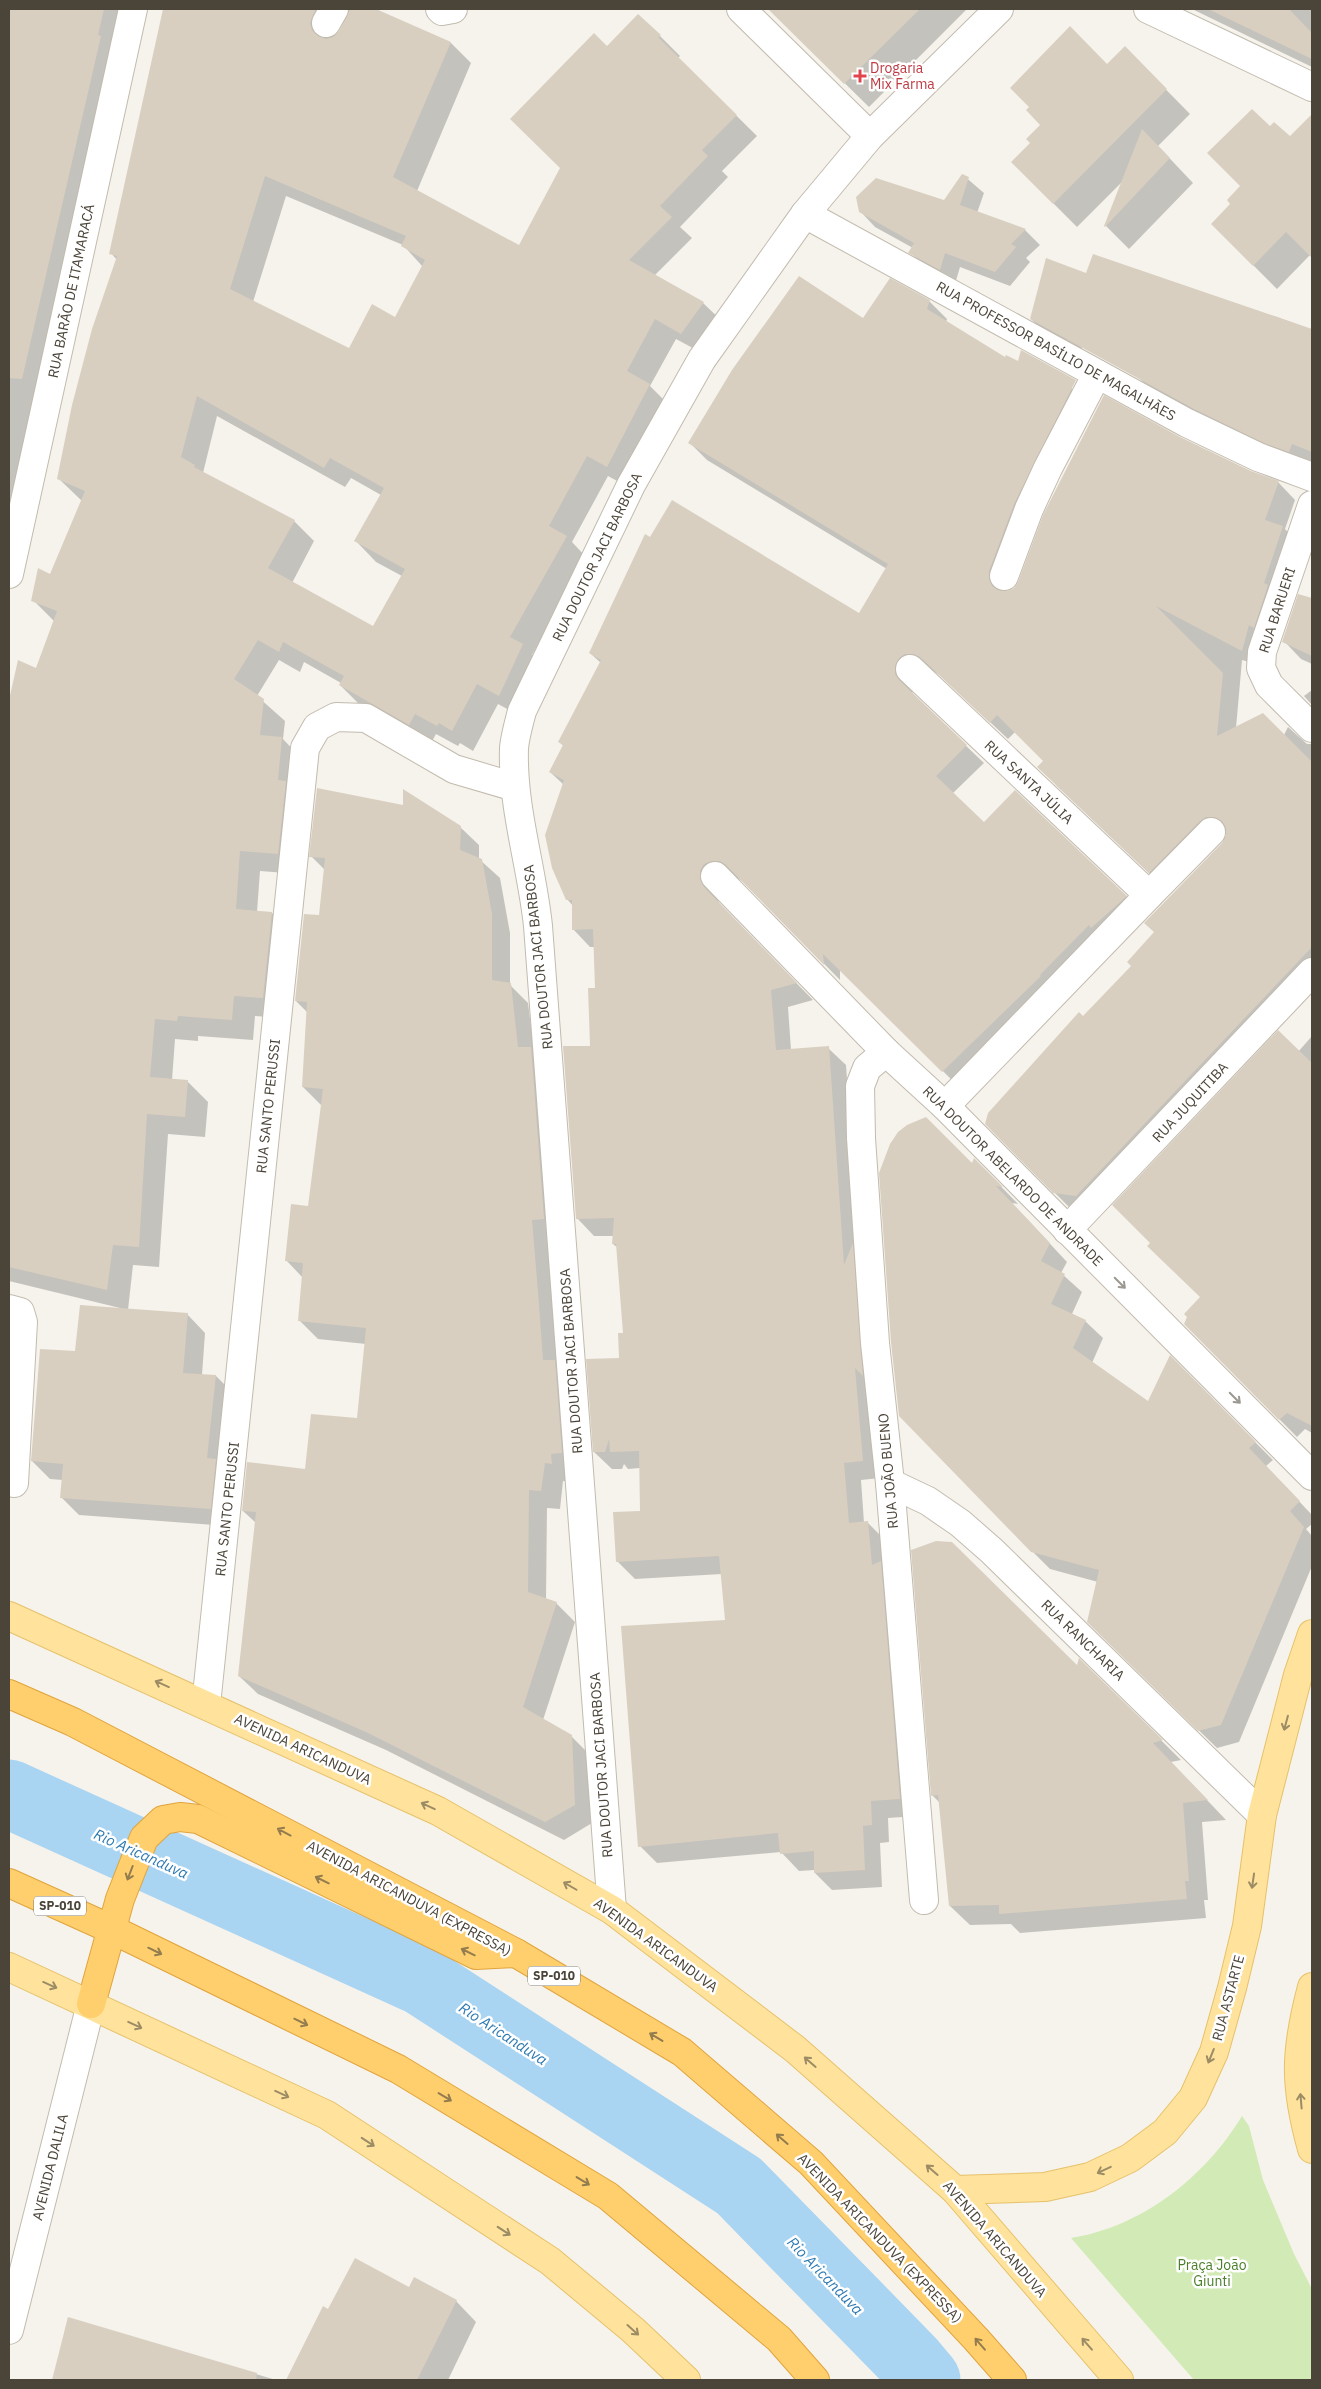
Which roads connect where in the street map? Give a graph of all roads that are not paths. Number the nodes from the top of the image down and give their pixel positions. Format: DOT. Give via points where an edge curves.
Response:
graph roads {
  1 [pos="133,9"];
  2 [pos="440,9"];
  3 [pos="453,9"];
  4 [pos="742,9"];
  5 [pos="999,9"];
  6 [pos="1148,9"];
  7 [pos="1312,87"];
  8 [pos="870,136"];
  9 [pos="805,214"];
  10 [pos="1097,374"];
  11 [pos="1312,477"];
  12 [pos="1312,505"];
  13 [pos="9,574"];
  14 [pos="1004,576"];
  15 [pos="910,669"];
  16 [pos="1312,728"];
  17 [pos="515,788"];
  18 [pos="1211,832"];
  19 [pos="715,876"];
  20 [pos="1149,895"];
  21 [pos="1312,972"];
  22 [pos="886,1052"];
  23 [pos="946,1106"];
  24 [pos="1067,1230"];
  25 [pos="9,1309"];
  26 [pos="14,1385"];
  27 [pos="1312,1476"];
  28 [pos="14,1483"];
  29 [pos="890,1483"];
  30 [pos="9,1616"];
  31 [pos="1312,1634"];
  32 [pos="9,1694"];
  33 [pos="206,1704"];
  34 [pos="1262,1815"];
  35 [pos="9,1883"];
  36 [pos="924,1900"];
  37 [pos="612,1910"];
  38 [pos="111,1929"];
  39 [pos="516,1953"];
  40 [pos="9,1967"];
  41 [pos="1312,1987"];
  42 [pos="91,2004"];
  43 [pos="1312,2149"];
  44 [pos="955,2190"];
  45 [pos="9,2330"];
  46 [pos="686,2380"];
  47 [pos="815,2380"];
  48 [pos="1012,2380"];
  49 [pos="1118,2380"];
  1 -- 13 [label="street, RUA BARÃO DE ITAMARACÁ"];
  2 -- 3 [label="street"];
  4 -- 8 [label="street"];
  5 -- 8 [label="street, RUA DOUTOR JACI BARBOSA"];
  6 -- 7 [label="street"];
  8 -- 9 [label="street, RUA DOUTOR JACI BARBOSA"];
  9 -- 10 [label="street, RUA PROFESSOR BASÍLIO DE MAGALHÃES"];
  9 -- 17 [label="street, RUA DOUTOR JACI BARBOSA" via="702,359 631,485 522,711 514,746"];
  10 -- 11 [label="street, RUA PROFESSOR BASÍLIO DE MAGALHÃES" via="1258,457"];
  10 -- 14 [label="street" via="1029,508"];
  12 -- 16 [label="street, RUA BARUERI" via="1262,652 1261,668 1270,684"];
  15 -- 20 [label="street, RUA SANTA JÚLIA"];
  17 -- 33 [label="street, RUA SANTO PERUSSI" via="454,769 366,718 336,717 317,727 305,748"];
  17 -- 37 [label="street, RUA DOUTOR JACI BARBOSA" via="538,926"];
  18 -- 20 [label="street"];
  19 -- 22 [label="street, RUA DOUTOR ABELARDO DE ANDRADE"];
  20 -- 23 [label="street"];
  21 -- 24 [label="street, RUA JUQUITIBA"];
  22 -- 23 [label="street, RUA DOUTOR ABELARDO DE ANDRADE"];
  22 -- 29 [label="street, RUA JOÃO BUENO" via="866,1068 860,1086 865,1207"];
  23 -- 24 [label="street, RUA DOUTOR ABELARDO DE ANDRADE"];
  24 -- 27 [label="street, RUA DOUTOR ABELARDO DE ANDRADE, one-way"];
  25 -- 26 [label="street" via="20,1312 23,1322"];
  26 -- 28 [label="street"];
  29 -- 34 [label="street, RUA RANCHARIA" via="928,1501 992,1551"];
  29 -- 36 [label="street, RUA JOÃO BUENO"];
  33 -- 30 [label="main road, AVENIDA ARICANDUVA, one-way"];
  31 -- 34 [label="main road, RUA ASTARTE, one-way" via="1298,1675"];
  39 -- 32 [label="highway, AVENIDA ARICANDUVA (EXPRESSA) / SP-010, one-way" via="74,1722"];
  37 -- 33 [label="main road, AVENIDA ARICANDUVA, one-way" via="438,1811"];
  34 -- 44 [label="main road, RUA ASTARTE, one-way" via="1247,1926 1232,1988 1214,2052 1193,2098 1165,2132 1130,2158 1090,2177 1046,2187"];
  35 -- 38 [label="highway, SP-010"];
  44 -- 37 [label="main road, AVENIDA ARICANDUVA, one-way" via="795,2049"];
  39 -- 38 [label="highway, one-way" via="476,1955 198,1819 180,1816 163,1820 144,1838"];
  38 -- 42 [label="highway"];
  38 -- 47 [label="highway, SP-010, one-way" via="398,2069 608,2196 779,2339"];
  48 -- 39 [label="highway, AVENIDA ARICANDUVA (EXPRESSA) / SP-010, one-way" via="811,2164 682,2052"];
  40 -- 42 [label="main road, one-way"];
  43 -- 41 [label="main road, one-way" via="1302,2110 1297,2062"];
  42 -- 45 [label="street, AVENIDA DALILA"];
  42 -- 46 [label="main road, one-way" via="327,2115 550,2260"];
  49 -- 44 [label="main road, AVENIDA ARICANDUVA, one-way"];
}
